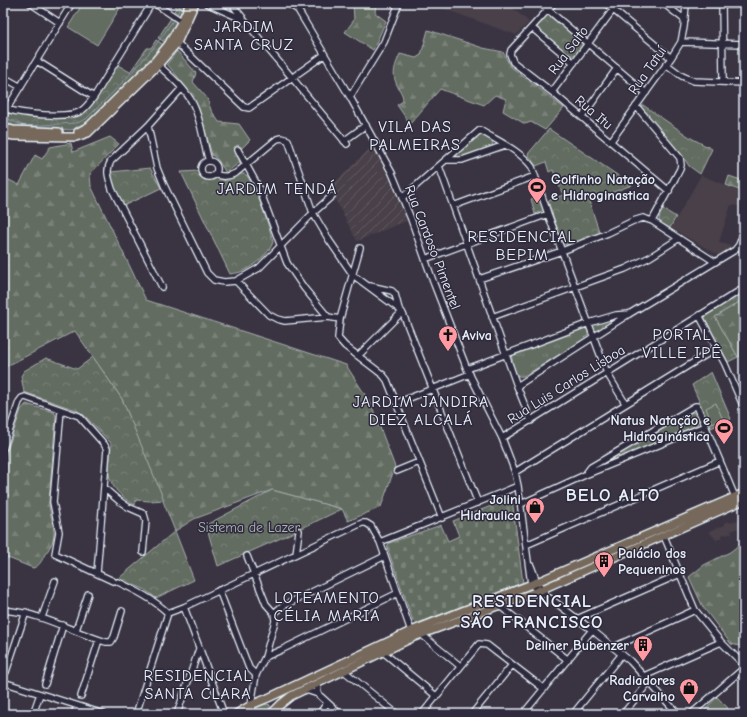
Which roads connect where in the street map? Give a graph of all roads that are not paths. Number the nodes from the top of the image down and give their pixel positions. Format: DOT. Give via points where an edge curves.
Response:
graph roads {
  1 [pos="30,3"];
  2 [pos="72,3"];
  3 [pos="153,3"];
  4 [pos="190,3"];
  5 [pos="195,3"];
  6 [pos="206,3"];
  7 [pos="231,3"];
  8 [pos="240,3"];
  9 [pos="288,3"];
  10 [pos="399,3"];
  11 [pos="540,3"];
  12 [pos="554,3"];
  13 [pos="605,3"];
  14 [pos="618,3"];
  15 [pos="663,3"];
  16 [pos="722,3"];
  17 [pos="744,5"];
  18 [pos="685,6"];
  19 [pos="236,9"];
  20 [pos="548,10"];
  21 [pos="613,10"];
  22 [pos="672,10"];
  23 [pos="244,20"];
  24 [pos="685,20"];
  25 [pos="182,21"];
  26 [pos="60,23"];
  27 [pos="532,28"];
  28 [pos="681,42"];
  29 [pos="177,43"];
  30 [pos="723,43"];
  31 [pos="588,44"];
  32 [pos="744,44"];
  33 [pos="324,55"];
  34 [pos="670,58"];
  35 [pos="37,60"];
  36 [pos="157,63"];
  37 [pos="574,63"];
  38 [pos="666,64"];
  39 [pos="617,68"];
  40 [pos="3,77"];
  41 [pos="292,78"];
  42 [pos="722,82"];
  43 [pos="744,83"];
  44 [pos="21,87"];
  45 [pos="182,88"];
  46 [pos="552,92"];
  47 [pos="646,93"];
  48 [pos="94,97"];
  49 [pos="350,97"];
  50 [pos="636,106"];
  51 [pos="5,113"];
  52 [pos="582,117"];
  53 [pos="366,125"];
  54 [pos="148,126"];
  55 [pos="3,128"];
  56 [pos="3,134"];
  57 [pos="611,141"];
  58 [pos="504,145"];
  59 [pos="238,150"];
  60 [pos="446,160"];
  61 [pos="209,161"];
  62 [pos="246,164"];
  63 [pos="439,166"];
  64 [pos="214,174"];
  65 [pos="535,176"];
  66 [pos="669,191"];
  67 [pos="332,196"];
  68 [pos="402,198"];
  69 [pos="453,206"];
  70 [pos="314,213"];
  71 [pos="548,214"];
  72 [pos="652,221"];
  73 [pos="744,232"];
  74 [pos="678,238"];
  75 [pos="466,243"];
  76 [pos="280,247"];
  77 [pos="360,248"];
  78 [pos="562,251"];
  79 [pos="425,259"];
  80 [pos="715,262"];
  81 [pos="353,275"];
  82 [pos="479,279"];
  83 [pos="236,281"];
  84 [pos="369,286"];
  85 [pos="162,287"];
  86 [pos="576,287"];
  87 [pos="744,288"];
  88 [pos="400,310"];
  89 [pos="629,314"];
  90 [pos="699,315"];
  91 [pos="328,317"];
  92 [pos="492,318"];
  93 [pos="340,319"];
  94 [pos="589,323"];
  95 [pos="594,337"];
  96 [pos="717,348"];
  97 [pos="505,354"];
  98 [pos="358,356"];
  99 [pos="469,371"];
  100 [pos="607,373"];
  101 [pos="517,386"];
  102 [pos="433,389"];
  103 [pos="397,403"];
  104 [pos="625,403"];
  105 [pos="744,408"];
  106 [pos="61,410"];
  107 [pos="531,421"];
  108 [pos="705,426"];
  109 [pos="502,438"];
  110 [pos="3,449"];
  111 [pos="419,462"];
  112 [pos="720,462"];
  113 [pos="398,471"];
  114 [pos="515,472"];
  115 [pos="585,475"];
  116 [pos="518,486"];
  117 [pos="104,488"];
  118 [pos="744,493"];
  119 [pos="735,497"];
  120 [pos="744,500"];
  121 [pos="722,502"];
  122 [pos="478,503"];
  123 [pos="521,504"];
  124 [pos="442,518"];
  125 [pos="702,519"];
  126 [pos="299,531"];
  127 [pos="664,536"];
  128 [pos="380,542"];
  129 [pos="526,545"];
  130 [pos="143,552"];
  131 [pos="296,554"];
  132 [pos="247,556"];
  133 [pos="385,556"];
  134 [pos="97,573"];
  135 [pos="254,573"];
  136 [pos="680,574"];
  137 [pos="55,581"];
  138 [pos="534,583"];
  139 [pos="219,590"];
  140 [pos="540,590"];
  141 [pos="398,593"];
  142 [pos="88,594"];
  143 [pos="500,606"];
  144 [pos="184,607"];
  145 [pos="3,610"];
  146 [pos="696,610"];
  147 [pos="122,611"];
  148 [pos="26,612"];
  149 [pos="168,613"];
  150 [pos="274,613"];
  151 [pos="42,617"];
  152 [pos="577,619"];
  153 [pos="63,625"];
  154 [pos="76,630"];
  155 [pos="592,630"];
  156 [pos="411,631"];
  157 [pos="421,634"];
  158 [pos="98,640"];
  159 [pos="721,642"];
  160 [pos="614,647"];
  161 [pos="199,649"];
  162 [pos="383,652"];
  163 [pos="622,654"];
  164 [pos="265,657"];
  165 [pos="568,660"];
  166 [pos="512,665"];
  167 [pos="460,666"];
  168 [pos="744,666"];
  169 [pos="344,671"];
  170 [pos="6,672"];
  171 [pos="256,675"];
  172 [pos="644,676"];
  173 [pos="3,682"];
  174 [pos="649,682"];
  175 [pos="45,684"];
  176 [pos="317,685"];
  177 [pos="544,689"];
  178 [pos="306,690"];
  179 [pos="40,694"];
  180 [pos="318,694"];
  181 [pos="81,696"];
  182 [pos="436,696"];
  183 [pos="268,698"];
  184 [pos="254,703"];
  185 [pos="327,703"];
  186 [pos="77,706"];
  187 [pos="273,713"];
  188 [pos="33,714"];
  189 [pos="74,714"];
  190 [pos="104,714"];
  191 [pos="136,714"];
  192 [pos="177,714"];
  193 [pos="224,714"];
  194 [pos="236,714"];
  195 [pos="252,714"];
  196 [pos="319,714"];
  197 [pos="340,714"];
  198 [pos="397,714"];
  199 [pos="422,714"];
  200 [pos="472,714"];
  201 [pos="523,714"];
  202 [pos="573,714"];
  203 [pos="623,714"];
  204 [pos="677,714"];
  205 [pos="691,714"];
  1 -- 26 [label="street"];
  2 -- 26 [label="street"];
  3 -- 25 [label="street"];
  3 -- 48 [label="street"];
  4 -- 25 [label="main road"];
  5 -- 25 [label="main road"];
  6 -- 23 [label="street"];
  7 -- 19 [label="street"];
  8 -- 19 [label="street"];
  9 -- 33 [label="street, Rua Cardoso Pimentel" via="298,10"];
  10 -- 49 [label="street" via="384,42"];
  11 -- 20 [label="street"];
  12 -- 20 [label="street"];
  13 -- 21 [label="street"];
  14 -- 21 [label="street, Rua Salto"];
  15 -- 22 [label="street"];
  16 -- 17 [label="street"];
  16 -- 18 [label="street" via="689,3"];
  16 -- 30 [label="street"];
  18 -- 22 [label="street" via="680,11"];
  18 -- 24 [label="street, Rua Tatuí"];
  19 -- 23 [label="street"];
  20 -- 27 [label="street"];
  20 -- 31 [label="street"];
  21 -- 31 [label="street, Rua Salto"];
  21 -- 34 [label="street"];
  22 -- 24 [label="street"];
  23 -- 41 [label="street"];
  24 -- 28 [label="street, Rua Tatuí"];
  25 -- 29 [label="main road"];
  25 -- 36 [label="main road"];
  26 -- 35 [label="street"];
  27 -- 37 [label="street"];
  27 -- 46 [label="street, Rua Itu" via="510,54 513,62"];
  28 -- 30 [label="street"];
  28 -- 34 [label="street, Rua Tatuí"];
  29 -- 36 [label="main road"];
  29 -- 41 [label="street" via="244,107 249,108"];
  30 -- 32 [label="street"];
  30 -- 42 [label="street"];
  31 -- 37 [label="street, Rua Salto"];
  31 -- 39 [label="street"];
  33 -- 41 [label="street"];
  33 -- 49 [label="street, Rua Cardoso Pimentel"];
  34 -- 38 [label="street, Rua Tatuí"];
  35 -- 44 [label="street"];
  35 -- 48 [label="street"];
  36 -- 45 [label="street"];
  36 -- 55 [label="main road" via="84,130 73,133"];
  36 -- 56 [label="main road" via="96,127 82,136"];
  37 -- 46 [label="street, Rua Salto"];
  38 -- 42 [label="street" via="694,81"];
  38 -- 47 [label="street, Rua Tatuí"];
  39 -- 47 [label="street"];
  39 -- 52 [label="street"];
  40 -- 44 [label="street"];
  41 -- 53 [label="street" via="345,143"];
  42 -- 43 [label="street"];
  44 -- 51 [label="street"];
  45 -- 54 [label="street"];
  45 -- 61 [label="street" via="193,104"];
  46 -- 52 [label="street, Rua Itu"];
  47 -- 50 [label="street, Rua Tatuí"];
  48 -- 51 [label="street" via="77,113"];
  49 -- 53 [label="street, Rua Cardoso Pimentel"];
  50 -- 57 [label="street, Rua Tatuí"];
  50 -- 66 [label="street" via="680,158 681,165"];
  52 -- 57 [label="street, Rua Itu"];
  53 -- 68 [label="street, Rua Cardoso Pimentel" via="392,173"];
  54 -- 83 [label="street" via="157,168 207,273 214,280"];
  54 -- 85 [label="street" via="111,161 107,167 107,175"];
  57 -- 66 [label="street, Rua Itu"];
  58 -- 60 [label="street" via="462,160"];
  58 -- 60 [label="street" via="480,130"];
  58 -- 65 [label="street" via="528,161"];
  59 -- 62 [label="street"];
  60 -- 63 [label="street"];
  61 -- 64 [label="street" via="216,166"];
  61 -- 64 [label="street" via="201,167 202,172 206,176"];
  62 -- 64 [label="street" via="231,176"];
  62 -- 70 [label="street" via="277,139 288,140"];
  62 -- 76 [label="street" via="259,188"];
  63 -- 68 [label="street"];
  63 -- 69 [label="street"];
  65 -- 69 [label="street"];
  65 -- 71 [label="street"];
  66 -- 72 [label="street"];
  67 -- 70 [label="street"];
  68 -- 79 [label="street, Rua Cardoso Pimentel"];
  69 -- 75 [label="street"];
  70 -- 76 [label="street"];
  70 -- 81 [label="street" via="328,240"];
  71 -- 75 [label="street"];
  71 -- 78 [label="street"];
  72 -- 74 [label="street"];
  72 -- 78 [label="street" via="646,218 639,219"];
  73 -- 80 [label="street" via="737,248"];
  74 -- 80 [label="street"];
  74 -- 86 [label="street" via="639,263"];
  75 -- 79 [label="street"];
  75 -- 82 [label="street"];
  76 -- 83 [label="street" via="259,268"];
  76 -- 91 [label="street" via="287,263 304,288"];
  77 -- 81 [label="street"];
  78 -- 82 [label="street"];
  78 -- 86 [label="street"];
  79 -- 99 [label="street, Rua Cardoso Pimentel"];
  80 -- 89 [label="street"];
  81 -- 84 [label="street"];
  81 -- 93 [label="street"];
  82 -- 92 [label="street"];
  83 -- 91 [label="street" via="269,315 277,319 285,321"];
  84 -- 88 [label="street"];
  84 -- 88 [label="street" via="394,292"];
  86 -- 92 [label="street"];
  86 -- 94 [label="street"];
  87 -- 90 [label="street, Rua Luis Carlos Lisboa"];
  88 -- 98 [label="street"];
  88 -- 102 [label="street"];
  89 -- 94 [label="street" via="616,314"];
  89 -- 95 [label="street"];
  90 -- 96 [label="street"];
  90 -- 100 [label="street, Rua Luis Carlos Lisboa"];
  91 -- 93 [label="street"];
  92 -- 97 [label="street"];
  93 -- 98 [label="street" via="338,338"];
  94 -- 95 [label="street"];
  94 -- 97 [label="street"];
  95 -- 100 [label="street"];
  95 -- 101 [label="street"];
  96 -- 104 [label="street"];
  96 -- 105 [label="street"];
  97 -- 99 [label="street"];
  97 -- 101 [label="street"];
  98 -- 103 [label="street" via="385,378"];
  99 -- 102 [label="street"];
  99 -- 109 [label="street, Rua Cardoso Pimentel"];
  100 -- 104 [label="street"];
  100 -- 107 [label="street, Rua Luis Carlos Lisboa"];
  101 -- 107 [label="street"];
  102 -- 103 [label="street"];
  102 -- 122 [label="street"];
  103 -- 111 [label="street"];
  104 -- 114 [label="street"];
  106 -- 110 [label="street" via="22,398"];
  106 -- 117 [label="street" via="74,413 84,420 107,449"];
  106 -- 134 [label="street" via="54,502 58,532 55,554"];
  107 -- 109 [label="street, Rua Luis Carlos Lisboa"];
  108 -- 112 [label="street"];
  108 -- 115 [label="street"];
  108 -- 115 [label="street" via="697,406 694,406 591,467"];
  109 -- 114 [label="street, Rua Cardoso Pimentel"];
  111 -- 113 [label="street"];
  111 -- 124 [label="street"];
  112 -- 119 [label="street"];
  112 -- 129 [label="street"];
  114 -- 116 [label="street, Rua Cardoso Pimentel"];
  115 -- 123 [label="street"];
  116 -- 122 [label="street"];
  116 -- 123 [label="street, Rua Cardoso Pimentel"];
  117 -- 130 [label="street" via="128,507 144,514 146,521"];
  117 -- 134 [label="street"];
  118 -- 119 [label="main road"];
  119 -- 121 [label="main road"];
  120 -- 125 [label="main road"];
  121 -- 125 [label="main road" via="720,506 703,514"];
  121 -- 138 [label="main road"];
  122 -- 124 [label="street"];
  123 -- 129 [label="street, Rua Cardoso Pimentel"];
  124 -- 128 [label="street"];
  125 -- 127 [label="main road"];
  126 -- 131 [label="street"];
  127 -- 136 [label="street"];
  127 -- 140 [label="main road"];
  128 -- 131 [label="street" via="369,524 362,523"];
  128 -- 133 [label="street"];
  129 -- 138 [label="street, Rua Cardoso Pimentel"];
  131 -- 135 [label="street"];
  132 -- 135 [label="street"];
  133 -- 141 [label="street"];
  133 -- 150 [label="street" via="281,607"];
  134 -- 149 [label="street" via="141,592"];
  135 -- 139 [label="street"];
  135 -- 150 [label="street" via="266,604"];
  136 -- 146 [label="street"];
  136 -- 152 [label="street"];
  137 -- 151 [label="street"];
  138 -- 140 [label="street, Rua Cardoso Pimentel"];
  138 -- 156 [label="main road"];
  139 -- 144 [label="street"];
  139 -- 171 [label="street" via="248,668"];
  140 -- 143 [label="main road"];
  140 -- 152 [label="street, Rua Cardoso Pimentel"];
  141 -- 156 [label="street"];
  141 -- 164 [label="street"];
  142 -- 154 [label="street"];
  143 -- 157 [label="main road"];
  143 -- 165 [label="street"];
  144 -- 149 [label="street"];
  144 -- 161 [label="street"];
  145 -- 148 [label="street"];
  146 -- 159 [label="street"];
  146 -- 160 [label="street"];
  147 -- 158 [label="street" via="111,642"];
  148 -- 151 [label="street"];
  148 -- 170 [label="street"];
  149 -- 191 [label="street"];
  150 -- 164 [label="street" via="275,621"];
  151 -- 153 [label="street"];
  152 -- 155 [label="street, Rua Cardoso Pimentel"];
  153 -- 154 [label="street"];
  153 -- 175 [label="street"];
  154 -- 158 [label="street"];
  155 -- 160 [label="street, Rua Cardoso Pimentel"];
  155 -- 165 [label="street"];
  156 -- 183 [label="main road"];
  157 -- 162 [label="main road"];
  157 -- 167 [label="street"];
  158 -- 181 [label="street"];
  159 -- 168 [label="street"];
  159 -- 172 [label="street"];
  160 -- 163 [label="street, Rua Cardoso Pimentel"];
  161 -- 192 [label="street"];
  161 -- 193 [label="street"];
  162 -- 169 [label="main road"];
  162 -- 182 [label="street"];
  163 -- 172 [label="street, Rua Cardoso Pimentel"];
  163 -- 202 [label="street"];
  164 -- 171 [label="street"];
  165 -- 177 [label="street"];
  166 -- 167 [label="street" via="487,645 479,644"];
  166 -- 177 [label="street"];
  166 -- 200 [label="street"];
  167 -- 182 [label="street"];
  168 -- 205 [label="street"];
  169 -- 176 [label="main road"];
  169 -- 198 [label="street"];
  171 -- 184 [label="street" via="252,695"];
  172 -- 174 [label="street, Rua Cardoso Pimentel"];
  173 -- 179 [label="street"];
  174 -- 203 [label="street"];
  174 -- 204 [label="street, Rua Cardoso Pimentel"];
  176 -- 178 [label="main road"];
  176 -- 180 [label="street"];
  177 -- 201 [label="street"];
  178 -- 180 [label="street"];
  178 -- 187 [label="main road" via="286,700"];
  179 -- 186 [label="street"];
  179 -- 188 [label="street"];
  180 -- 185 [label="street"];
  182 -- 199 [label="street"];
  183 -- 184 [label="main road"];
  183 -- 187 [label="main road" via="273,703"];
  184 -- 194 [label="main road"];
  184 -- 195 [label="street"];
  185 -- 196 [label="street"];
  185 -- 197 [label="street"];
  186 -- 189 [label="street"];
  186 -- 190 [label="street"];
}
